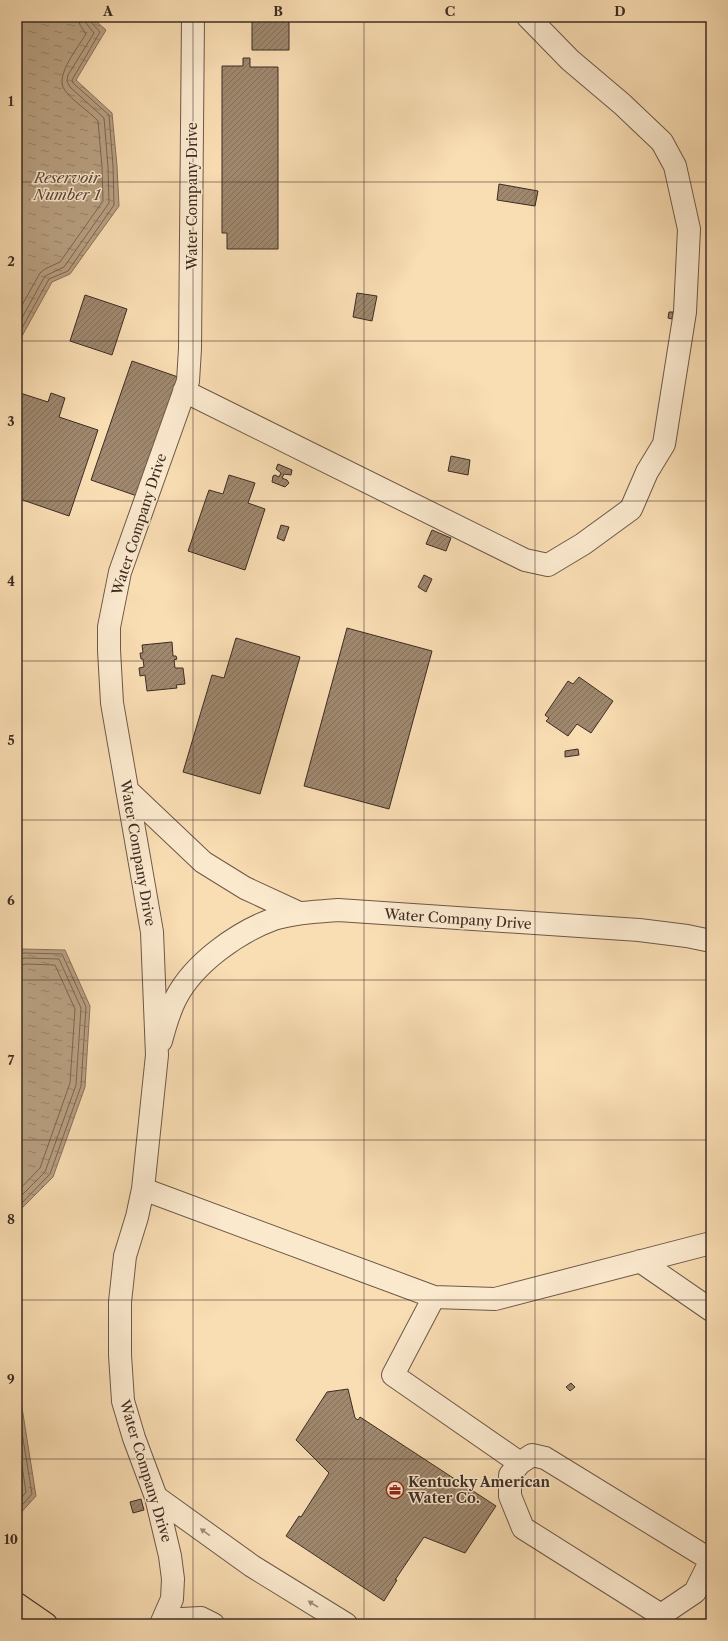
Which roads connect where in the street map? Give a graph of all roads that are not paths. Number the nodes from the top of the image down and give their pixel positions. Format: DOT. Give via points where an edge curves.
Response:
graph roads {
  1 [pos="193,17"];
  2 [pos="528,17"];
  3 [pos="184,391"];
  4 [pos="127,790"];
  5 [pos="299,913"];
  6 [pos="711,941"];
  7 [pos="157,1055"];
  8 [pos="143,1189"];
  9 [pos="711,1243"];
  10 [pos="640,1261"];
  11 [pos="434,1297"];
  12 [pos="711,1310"];
  13 [pos="520,1463"];
  14 [pos="156,1497"];
  15 [pos="17,1604"];
  16 [pos="162,1622"];
  17 [pos="46,1624"];
  18 [pos="213,1624"];
  19 [pos="346,1624"];
  1 -- 3 [label="street, Water Company Drive" via="190,349 188,381"];
  2 -- 3 [label="street" via="570,60 662,142 675,166 689,229 685,312 664,444 647,472 631,509 583,544 548,564 525,560"];
  3 -- 4 [label="street, Water Company Drive" via="120,572 109,627 112,703"];
  4 -- 5 [label="street" via="203,862 245,888"];
  4 -- 7 [label="street, Water Company Drive" via="152,932"];
  5 -- 6 [label="street, Water Company Drive" via="338,910 639,930"];
  5 -- 7 [label="street, Water Company Drive" via="275,918 215,952 177,997 166,1021"];
  7 -- 8 [label="street, Water Company Drive"];
  8 -- 11 [label="street"];
  8 -- 14 [label="street, Water Company Drive" via="125,1256 120,1302 120,1355 123,1401"];
  9 -- 10 [label="street"];
  10 -- 11 [label="street" via="495,1299"];
  10 -- 12 [label="street"];
  11 -- 13 [label="street" via="394,1375"];
  13 -- 13 [label="street" via="510,1475 510,1496 523,1528 661,1615 695,1592 711,1560 545,1458 532,1455"];
  14 -- 16 [label="street, Water Company Drive" via="165,1530 173,1579 172,1599"];
  19 -- 14 [label="street, one-way" via="252,1566"];
  15 -- 17 [label="main road"];
  16 -- 18 [label="street" via="201,1618"];
}
